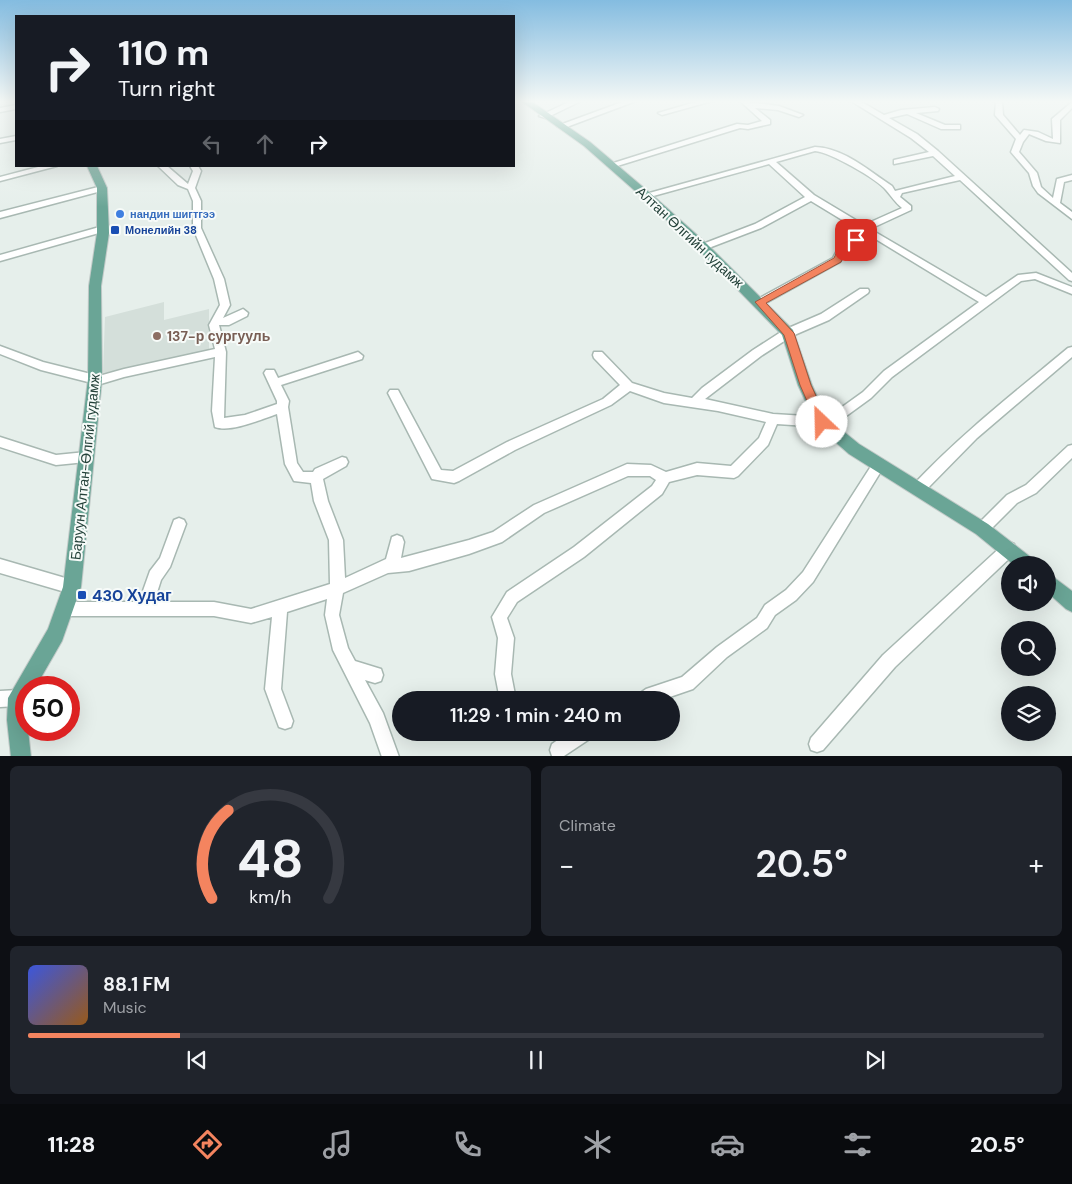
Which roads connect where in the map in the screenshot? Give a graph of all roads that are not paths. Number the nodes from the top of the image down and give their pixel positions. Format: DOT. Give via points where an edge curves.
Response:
graph roads {
  1 [pos="576,136"];
  2 [pos="706,136"];
  3 [pos="914,136"];
  4 [pos="1017,136"];
  5 [pos="1023,136"];
  6 [pos="1039,136"];
  7 [pos="1057,136"];
  8 [pos="15,138"];
  9 [pos="1020,140"];
  10 [pos="0,141"];
  11 [pos="935,153"];
  12 [pos="770,161"];
  13 [pos="897,162"];
  14 [pos="611,165"];
  15 [pos="48,167"];
  16 [pos="92,167"];
  17 [pos="163,167"];
  18 [pos="195,167"];
  19 [pos="961,177"];
  20 [pos="1072,177"];
  21 [pos="0,179"];
  22 [pos="102,188"];
  23 [pos="191,188"];
  24 [pos="646,195"];
  25 [pos="811,197"];
  26 [pos="895,198"];
  27 [pos="1056,202"];
  28 [pos="0,215"];
  29 [pos="1072,216"];
  30 [pos="103,229"];
  31 [pos="865,230"];
  32 [pos="703,247"];
  33 [pos="0,258"];
  34 [pos="1072,278"];
  35 [pos="864,291"];
  36 [pos="1072,291"];
  37 [pos="985,301"];
  38 [pos="760,302"];
  39 [pos="243,313"];
  40 [pos="216,321"];
  41 [pos="788,333"];
  42 [pos="0,350"];
  43 [pos="1072,351"];
  44 [pos="221,352"];
  45 [pos="598,355"];
  46 [pos="358,356"];
  47 [pos="95,380"];
  48 [pos="628,386"];
  49 [pos="394,393"];
  50 [pos="694,403"];
  51 [pos="282,408"];
  52 [pos="773,418"];
  53 [pos="822,422"];
  54 [pos="0,442"];
  55 [pos="1072,450"];
  56 [pos="86,457"];
  57 [pos="342,462"];
  58 [pos="879,464"];
  59 [pos="316,478"];
  60 [pos="665,478"];
  61 [pos="918,489"];
  62 [pos="180,524"];
  63 [pos="982,529"];
  64 [pos="397,542"];
  65 [pos="1009,549"];
  66 [pos="1017,556"];
  67 [pos="392,565"];
  68 [pos="0,566"];
  69 [pos="72,587"];
  70 [pos="336,589"];
  71 [pos="1056,589"];
  72 [pos="1072,603"];
  73 [pos="280,607"];
  74 [pos="66,609"];
  75 [pos="144,610"];
  76 [pos="352,668"];
  77 [pos="375,675"];
  78 [pos="31,676"];
  79 [pos="506,691"];
  80 [pos="662,691"];
  81 [pos="15,698"];
  82 [pos="0,699"];
  83 [pos="285,721"];
  84 [pos="19,741"];
  85 [pos="572,741"];
  86 [pos="817,744"];
  87 [pos="558,750"];
  88 [pos="21,756"];
  89 [pos="391,756"];
  1 -- 14 [label="main road, Алтан Өлгийн гудамж"];
  2 -- 14 [label="street"];
  3 -- 11 [label="street"];
  4 -- 9 [label="street"];
  5 -- 9 [label="street"];
  6 -- 7 [label="street" via="1057,141"];
  8 -- 10 [label="street"];
  9 -- 27 [label="street" via="1017,159 1030,169 1038,188"];
  11 -- 13 [label="street"];
  11 -- 19 [label="street"];
  12 -- 24 [label="street"];
  12 -- 25 [label="street"];
  12 -- 26 [label="street" via="816,149 829,151 889,188"];
  14 -- 24 [label="main road, Алтан Өлгийн гудамж"];
  15 -- 21 [label="street"];
  16 -- 22 [label="main road, Баруун Алтан-Өлгий гудамж"];
  17 -- 23 [label="street"];
  18 -- 23 [label="street" via="197,171"];
  19 -- 26 [label="street" via="908,188 899,191"];
  19 -- 34 [label="street"];
  20 -- 27 [label="street" via="1060,182"];
  22 -- 28 [label="street"];
  22 -- 30 [label="main road, Баруун Алтан-Өлгий гудамж"];
  23 -- 40 [label="street" via="197,200 197,228 220,279 225,305"];
  24 -- 32 [label="main road, Алтан Өлгийн гудамж"];
  25 -- 31 [label="street"];
  25 -- 32 [label="street" via="758,226"];
  26 -- 31 [label="street" via="908,208"];
  27 -- 29 [label="street"];
  30 -- 33 [label="street"];
  30 -- 47 [label="main road, Баруун Алтан-Өлгий гудамж" via="95,286"];
  31 -- 37 [label="street"];
  31 -- 38 [label="street" via="843,247 837,260"];
  32 -- 38 [label="main road, Алтан Өлгийн гудамж"];
  35 -- 41 [label="street" via="825,317"];
  36 -- 37 [label="street" via="1036,276 1018,278"];
  37 -- 53 [label="street" via="834,419"];
  38 -- 41 [label="main road, Алтан Өлгийн гудамж"];
  39 -- 40 [label="street" via="225,322"];
  40 -- 44 [label="street" via="214,325"];
  41 -- 50 [label="street"];
  41 -- 53 [label="main road, Алтан Өлгийн гудамж" via="805,385"];
  42 -- 47 [label="street" via="41,366"];
  43 -- 61 [label="street" via="959,446"];
  44 -- 47 [label="street"];
  44 -- 51 [label="street" via="220,424"];
  45 -- 48 [label="street"];
  46 -- 51 [label="street" via="273,378 283,402"];
  47 -- 56 [label="main road, Баруун Алтан-Өлгий гудамж"];
  48 -- 49 [label="street" via="607,402 447,478 436,476"];
  48 -- 50 [label="street" via="664,398"];
  50 -- 52 [label="street"];
  51 -- 59 [label="street" via="291,464 298,477"];
  52 -- 53 [label="street"];
  52 -- 60 [label="street" via="764,441 734,472 697,469"];
  53 -- 58 [label="main road, Алтан Өлгийн гудамж" via="854,449"];
  54 -- 56 [label="street" via="56,460"];
  55 -- 63 [label="street" via="1031,489 1012,499"];
  56 -- 69 [label="main road, Баруун Алтан-Өлгий гудамж"];
  57 -- 59 [label="street" via="319,473"];
  58 -- 61 [label="main road, Алтан Өлгийн гудамж"];
  58 -- 80 [label="street" via="808,577 791,595 770,610 762,623 687,683"];
  59 -- 70 [label="street" via="336,540"];
  60 -- 67 [label="street" via="651,471 627,470 539,509 496,537 409,564"];
  60 -- 79 [label="street" via="657,490 580,552 512,597 499,617 506,638 503,674"];
  61 -- 63 [label="main road, Алтан Өлгийн гудамж"];
  62 -- 75 [label="street" via="165,562 155,576"];
  63 -- 65 [label="main road, Алтан Өлгийн гудамж"];
  64 -- 67 [label="street"];
  65 -- 66 [label="main road, Алтан Өлгийн гудамж"];
  65 -- 86 [label="street" via="889,660"];
  67 -- 70 [label="street"];
  68 -- 69 [label="street"];
  69 -- 74 [label="main road, Баруун Алтан-Өлгий гудамж"];
  70 -- 73 [label="street"];
  70 -- 76 [label="street" via="332,615 341,650"];
  71 -- 72 [label="main road"];
  73 -- 75 [label="street" via="251,616 214,609"];
  73 -- 83 [label="street" via="273,689"];
  74 -- 75 [label="street"];
  74 -- 78 [label="main road, Баруун Алтан-Өлгий гудамж"];
  76 -- 77 [label="street"];
  76 -- 89 [label="street"];
  81 -- 82 [label="street"];
  84 -- 88 [label="main road, Баруун Алтан-Өлгий гудамж"];
  85 -- 87 [label="street"];
}
